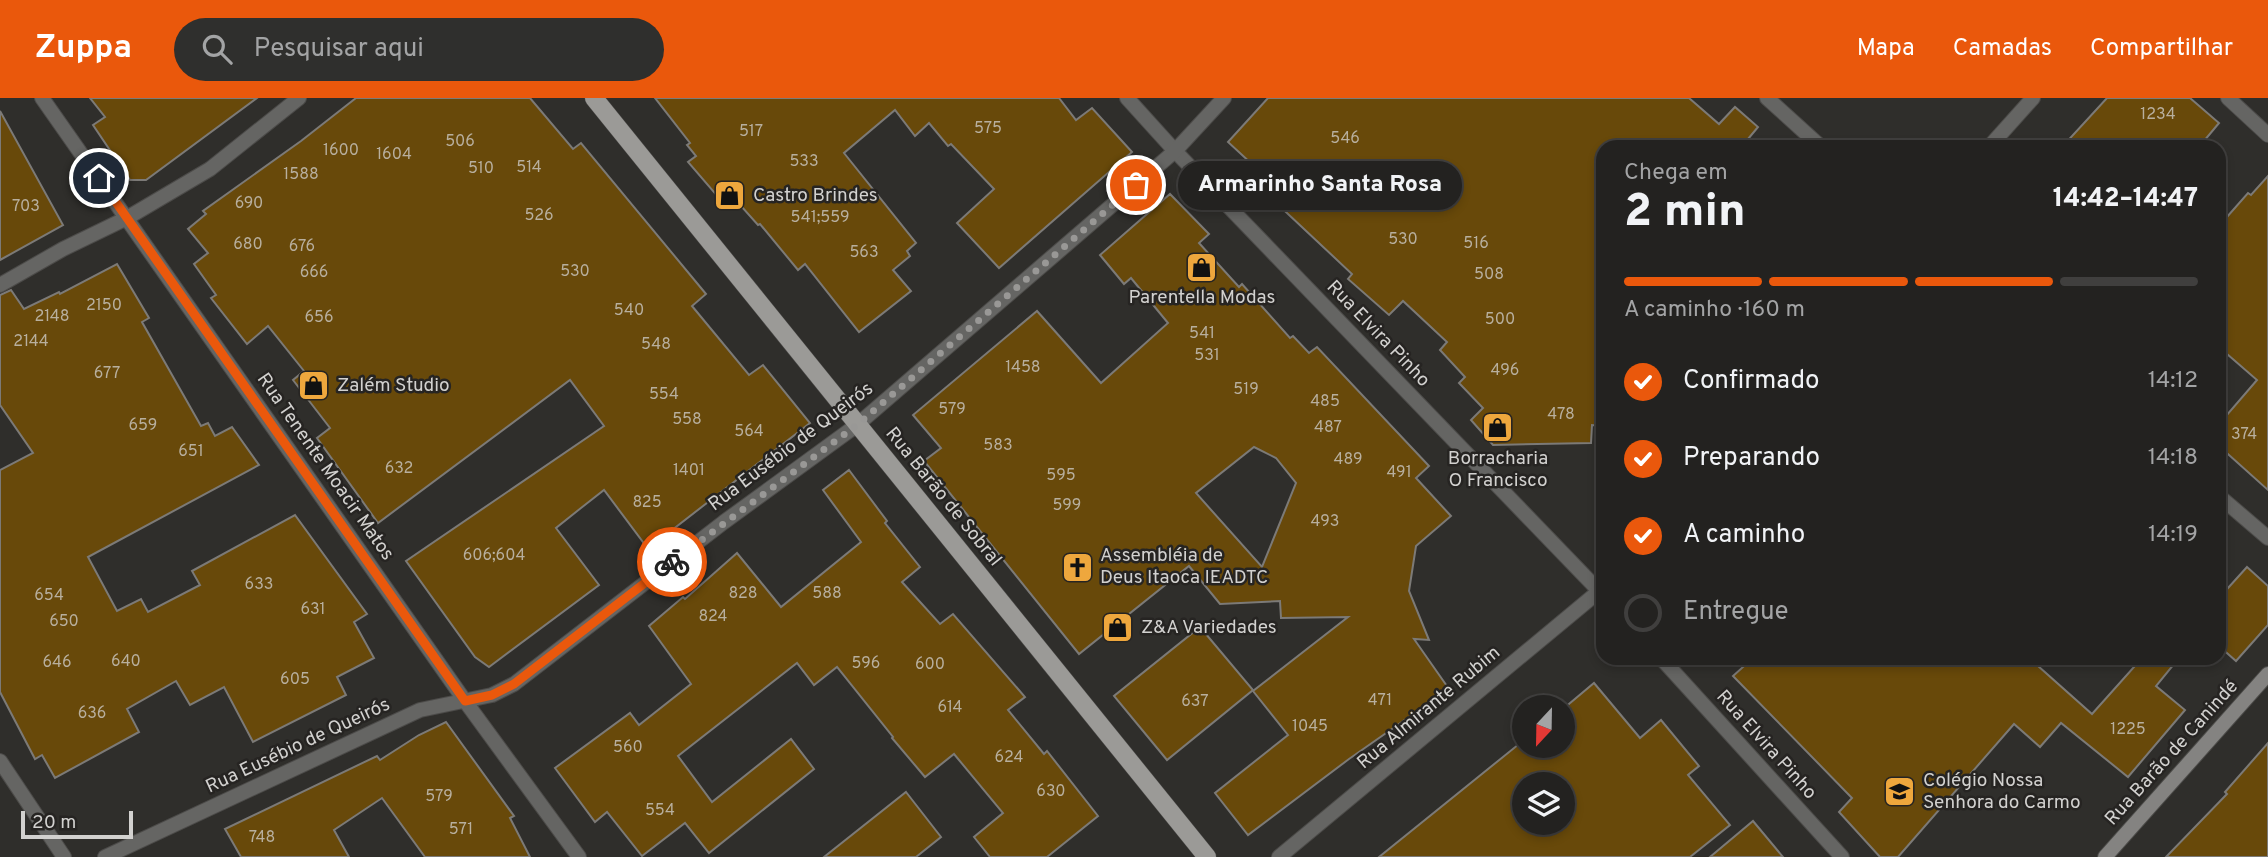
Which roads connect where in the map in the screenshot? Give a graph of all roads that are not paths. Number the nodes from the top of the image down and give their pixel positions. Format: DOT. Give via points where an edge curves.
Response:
graph roads {
  1 [pos="42,98"];
  2 [pos="299,98"];
  3 [pos="594,98"];
  4 [pos="1126,98"];
  5 [pos="1224,98"];
  6 [pos="1767,98"];
  7 [pos="2033,98"];
  8 [pos="2228,98"];
  9 [pos="2268,135"];
  10 [pos="1813,140"];
  11 [pos="1995,140"];
  12 [pos="1175,151"];
  13 [pos="127,218"];
  14 [pos="0,285"];
  15 [pos="857,425"];
  16 [pos="2226,502"];
  17 [pos="2268,538"];
  18 [pos="1596,585"];
  19 [pos="1596,596"];
  20 [pos="1667,665"];
  21 [pos="2268,674"];
  22 [pos="465,701"];
  23 [pos="0,761"];
  24 [pos="64,857"];
  25 [pos="105,857"];
  26 [pos="579,857"];
  27 [pos="1207,857"];
  28 [pos="1279,857"];
  29 [pos="1842,857"];
  30 [pos="2105,857"];
  1 -- 13 [label="street, Rua Tenente Moacir Matos"];
  2 -- 13 [label="street" via="210,169"];
  3 -- 15 [label="main road, Rua Barão de Sobral"];
  4 -- 12 [label="street, Rua Elvira Pinho"];
  5 -- 12 [label="street, Rua Eusébio de Queirós"];
  6 -- 10 [label="street"];
  7 -- 11 [label="street"];
  8 -- 9 [label="street"];
  12 -- 15 [label="street, Rua Eusébio de Queirós"];
  12 -- 18 [label="street, Rua Elvira Pinho"];
  13 -- 14 [label="street"];
  13 -- 22 [label="street, Rua Tenente Moacir Matos"];
  15 -- 22 [label="street, Rua Eusébio de Queirós" via="514,684"];
  15 -- 27 [label="main road, Rua Barão de Sobral"];
  16 -- 17 [label="street"];
  19 -- 28 [label="street, Rua Almirante Rubim"];
  20 -- 29 [label="street, Rua Elvira Pinho"];
  21 -- 30 [label="main road, Rua Barão de Canindé"];
  22 -- 25 [label="street, Rua Eusébio de Queirós" via="420,710"];
  22 -- 26 [label="street, Rua Tenente Moacir Matos"];
  23 -- 24 [label="street"];
}
